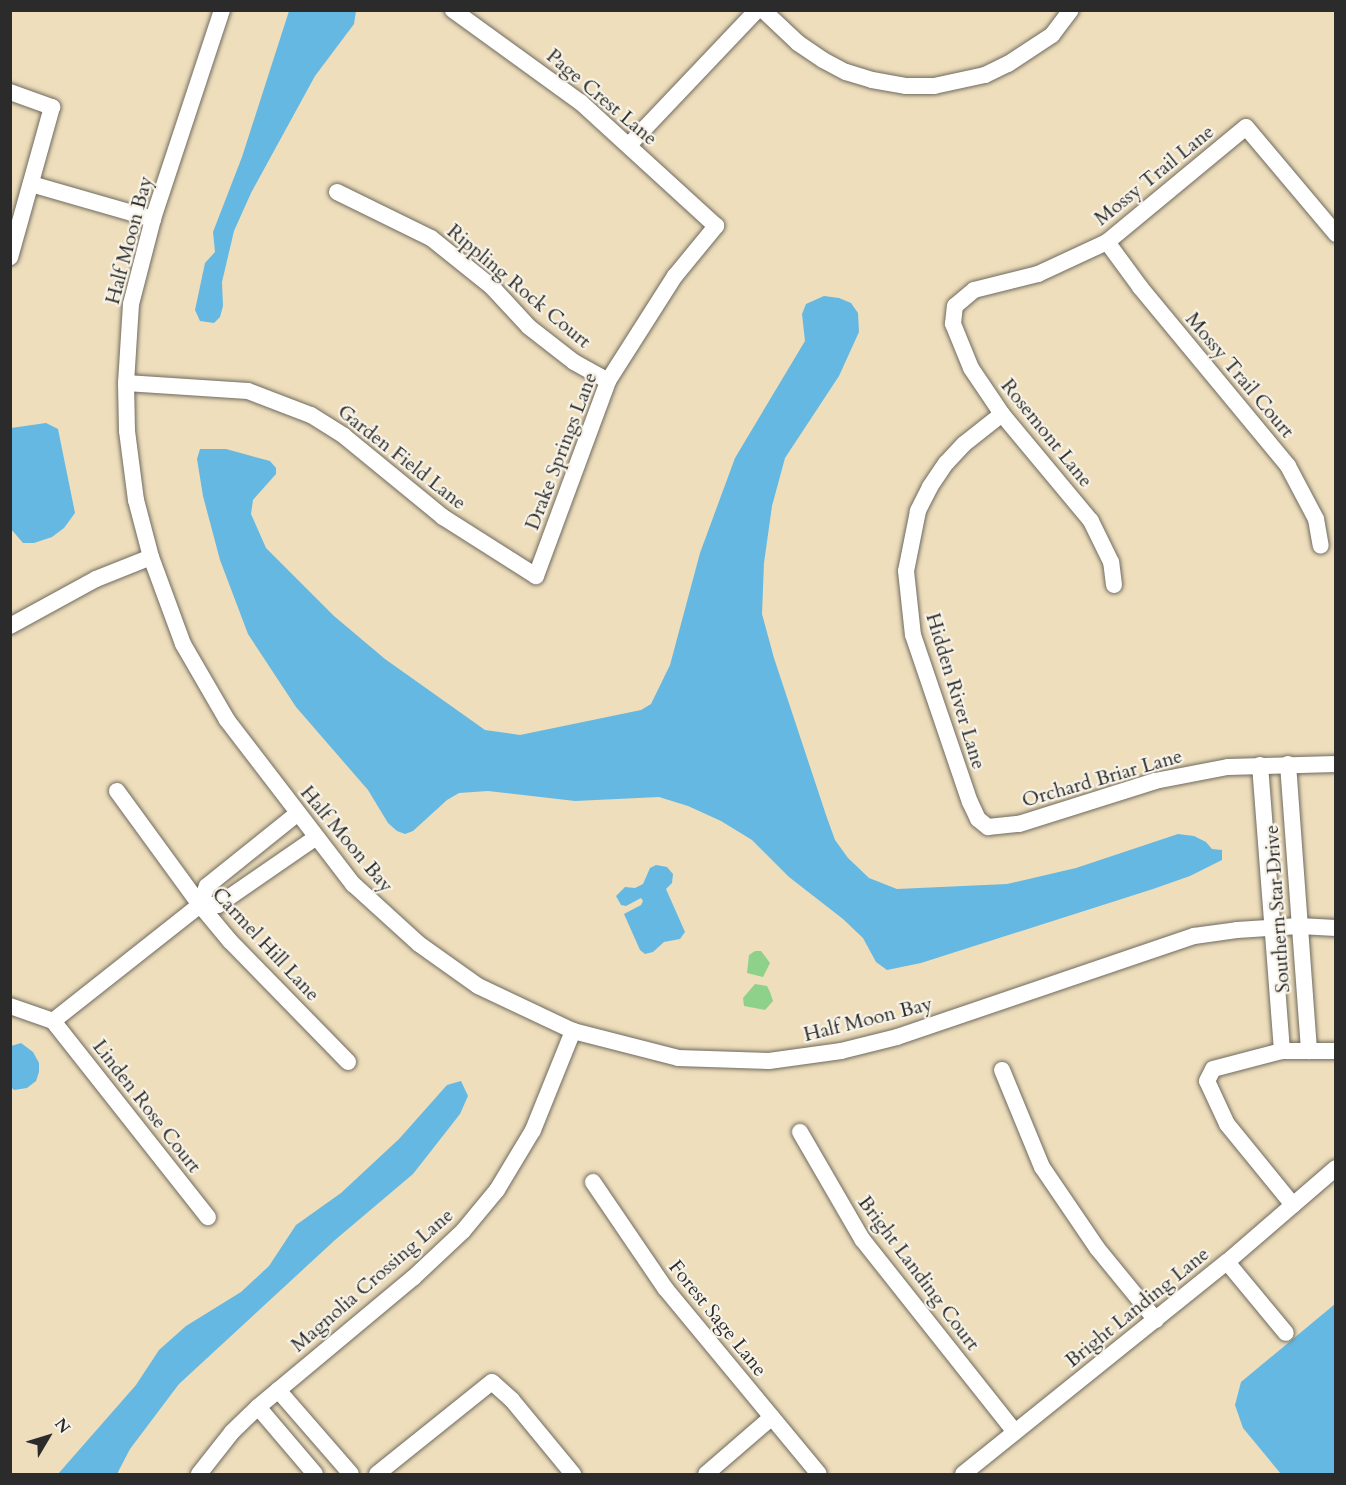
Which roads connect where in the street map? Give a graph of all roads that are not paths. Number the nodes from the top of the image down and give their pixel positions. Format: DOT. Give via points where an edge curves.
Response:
graph roads {
  1 [pos="222,10"];
  2 [pos="453,10"];
  3 [pos="758,10"];
  4 [pos="763,10"];
  5 [pos="1071,10"];
  6 [pos="10,92"];
  7 [pos="629,145"];
  8 [pos="31,184"];
  9 [pos="338,192"];
  10 [pos="153,219"];
  11 [pos="716,226"];
  12 [pos="1335,234"];
  13 [pos="1107,242"];
  14 [pos="10,257"];
  15 [pos="955,306"];
  16 [pos="608,381"];
  17 [pos="126,383"];
  18 [pos="1002,414"];
  19 [pos="1321,546"];
  20 [pos="151,557"];
  21 [pos="536,576"];
  22 [pos="1114,585"];
  23 [pos="10,626"];
  24 [pos="1288,764"];
  25 [pos="1335,764"];
  26 [pos="1260,765"];
  27 [pos="117,791"];
  28 [pos="297,814"];
  29 [pos="988,827"];
  30 [pos="315,838"];
  31 [pos="200,905"];
  32 [pos="1299,926"];
  33 [pos="1272,928"];
  34 [pos="1335,928"];
  35 [pos="10,1006"];
  36 [pos="53,1021"];
  37 [pos="573,1031"];
  38 [pos="1282,1051"];
  39 [pos="1309,1051"];
  40 [pos="1335,1051"];
  41 [pos="348,1062"];
  42 [pos="1002,1070"];
  43 [pos="800,1132"];
  44 [pos="1335,1168"];
  45 [pos="593,1182"];
  46 [pos="1293,1205"];
  47 [pos="208,1217"];
  48 [pos="1227,1262"];
  49 [pos="1156,1320"];
  50 [pos="1286,1332"];
  51 [pos="278,1390"];
  52 [pos="258,1407"];
  53 [pos="772,1417"];
  54 [pos="1015,1431"];
  55 [pos="199,1474"];
  56 [pos="315,1474"];
  57 [pos="351,1474"];
  58 [pos="377,1474"];
  59 [pos="573,1474"];
  60 [pos="706,1474"];
  61 [pos="819,1474"];
  62 [pos="963,1474"];
  1 -- 10 [label="street, Half Moon Bay"];
  2 -- 7 [label="street, Page Crest Lane" via="579,102"];
  3 -- 7 [label="street"];
  4 -- 5 [label="street" via="798,43 846,72 906,86 934,86 985,75 1052,34"];
  6 -- 8 [label="street" via="51,107"];
  7 -- 11 [label="street, Page Crest Lane"];
  8 -- 10 [label="street"];
  8 -- 14 [label="street"];
  9 -- 16 [label="street, Rippling Rock Court" via="431,238 492,287 529,327 574,362"];
  10 -- 17 [label="street, Half Moon Bay" via="131,304"];
  11 -- 16 [label="street, Drake Springs Lane" via="675,276"];
  12 -- 13 [label="street, Mossy Trail Lane" via="1246,127"];
  13 -- 15 [label="street, Mossy Trail Lane" via="1038,274 974,290"];
  13 -- 19 [label="street, Mossy Trail Court" via="1288,466 1316,519"];
  15 -- 18 [label="street, Rosemont Lane" via="953,324 959,345"];
  16 -- 21 [label="street, Drake Springs Lane"];
  17 -- 20 [label="street, Half Moon Bay" via="127,430 136,500"];
  17 -- 21 [label="street, Garden Field Lane" via="248,391 311,415 344,436 443,517"];
  18 -- 22 [label="street, Rosemont Lane" via="1091,521 1107,552"];
  18 -- 29 [label="street, Hidden River Lane" via="964,444 930,487 918,511 906,571 913,635 970,802 978,819"];
  20 -- 23 [label="street" via="96,579"];
  20 -- 28 [label="street, Half Moon Bay" via="183,644 203,680 227,720"];
  24 -- 25 [label="street, Orchard Briar Lane"];
  24 -- 26 [label="street, Orchard Briar Lane"];
  24 -- 32 [label="street, Southern Star Drive"];
  26 -- 29 [label="street, Orchard Briar Lane" via="1155,780 1019,824"];
  26 -- 33 [label="street, Southern Star Drive"];
  27 -- 31 [label="street, Carmel Hill Lane"];
  28 -- 30 [label="street, Half Moon Bay"];
  28 -- 31 [label="street" via="207,886"];
  30 -- 31 [label="street" via="218,905"];
  30 -- 37 [label="street, Half Moon Bay" via="353,884 419,944 478,986"];
  31 -- 36 [label="street"];
  31 -- 41 [label="street, Carmel Hill Lane"];
  32 -- 33 [label="street, Half Moon Bay"];
  32 -- 34 [label="street, Half Moon Bay"];
  32 -- 39 [label="street, Southern Star Drive"];
  33 -- 37 [label="street, Half Moon Bay" via="1194,936 897,1037 804,1058 678,1058"];
  33 -- 38 [label="street, Southern Star Drive"];
  35 -- 36 [label="street"];
  36 -- 47 [label="street, Linden Rose Court"];
  37 -- 51 [label="street, Magnolia Crossing Lane" via="533,1130 483,1208 413,1278"];
  38 -- 39 [label="street"];
  38 -- 46 [label="street" via="1213,1069 1207,1081 1227,1124"];
  39 -- 40 [label="street"];
  42 -- 49 [label="street" via="1042,1167 1097,1248"];
  43 -- 54 [label="street, Bright Landing Court" via="862,1239"];
  44 -- 46 [label="street, Bright Landing Lane"];
  45 -- 53 [label="street, Forest Sage Lane" via="665,1288"];
  46 -- 48 [label="street, Bright Landing Lane"];
  48 -- 49 [label="street, Bright Landing Lane"];
  48 -- 50 [label="street"];
  49 -- 54 [label="street, Bright Landing Lane"];
  51 -- 52 [label="street, Magnolia Crossing Lane"];
  51 -- 57 [label="street"];
  52 -- 55 [label="street, Magnolia Crossing Lane"];
  52 -- 56 [label="street"];
  53 -- 60 [label="street"];
  53 -- 61 [label="street, Forest Sage Lane"];
  54 -- 62 [label="street, Bright Landing Lane"];
  58 -- 59 [label="street" via="492,1382 512,1400"];
}
